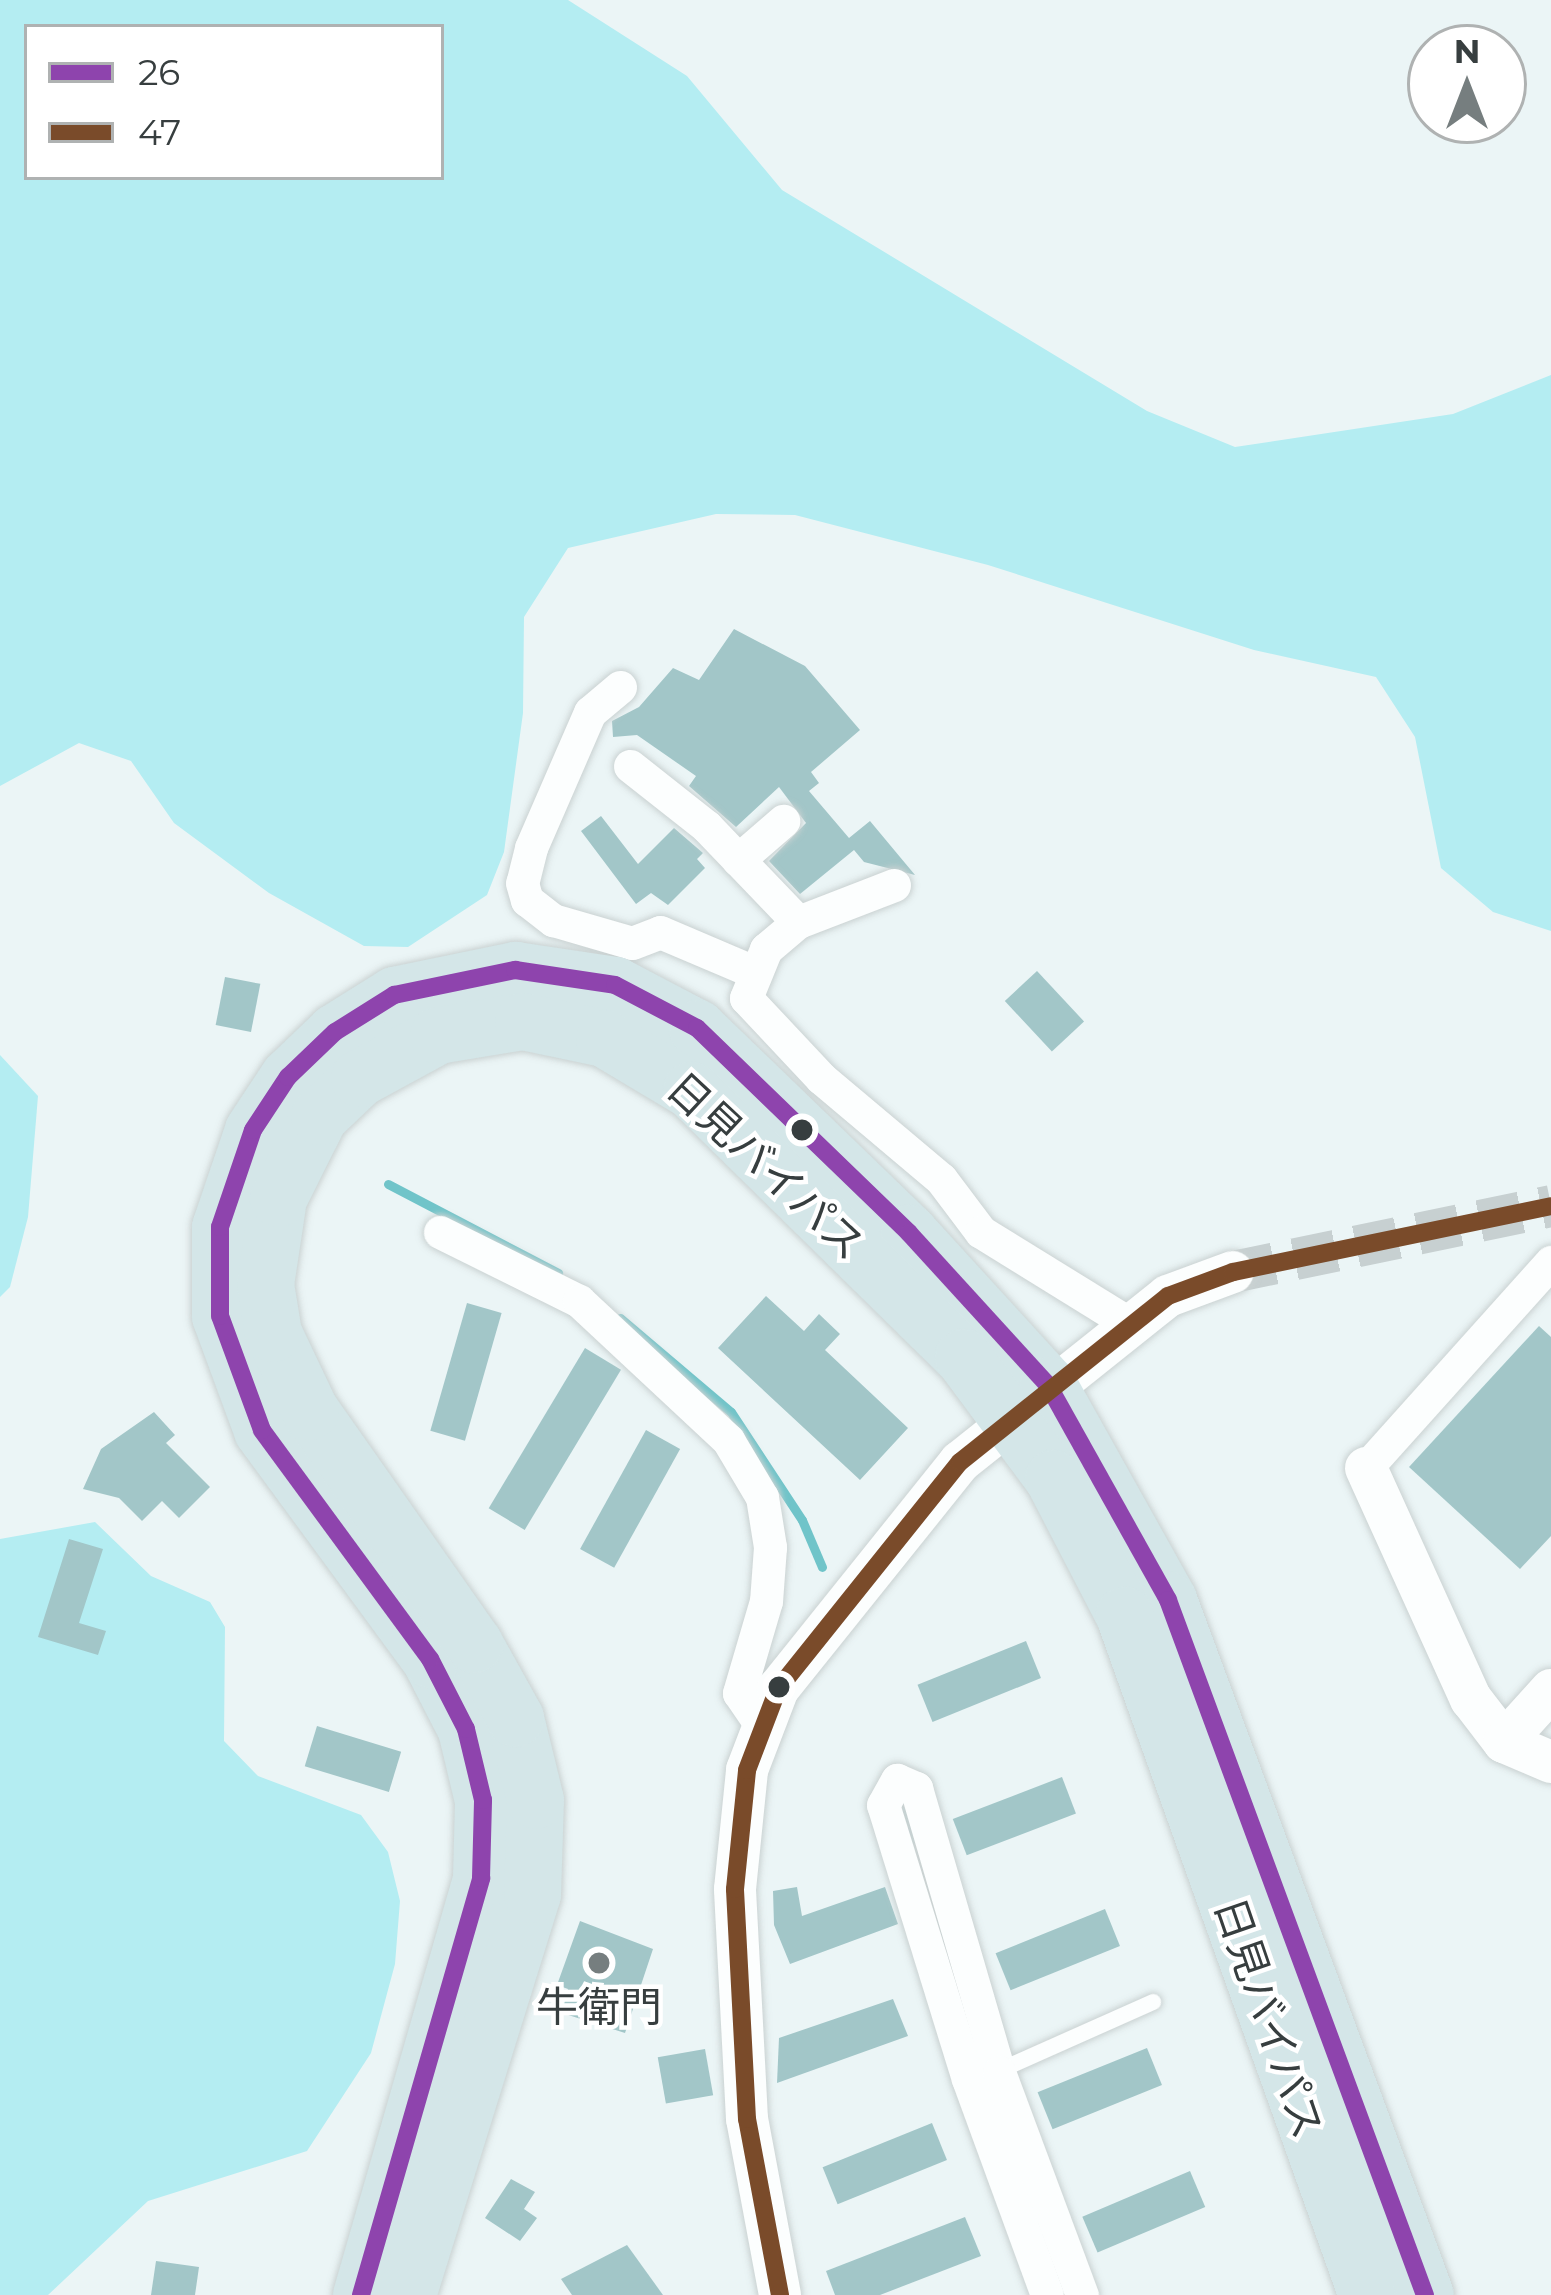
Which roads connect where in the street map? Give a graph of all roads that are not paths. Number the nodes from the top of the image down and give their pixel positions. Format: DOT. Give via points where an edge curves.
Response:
graph roads {
  1 [pos="620,687"];
  2 [pos="630,766"];
  3 [pos="783,821"];
  4 [pos="738,860"];
  5 [pos="895,885"];
  6 [pos="798,922"];
  7 [pos="752,970"];
  8 [pos="440,1232"];
  9 [pos="1551,1262"];
  10 [pos="1233,1272"];
  11 [pos="1130,1324"];
  12 [pos="1029,1403"];
  13 [pos="1366,1468"];
  14 [pos="1551,1690"];
  15 [pos="763,1728"];
  16 [pos="1504,1742"];
  17 [pos="1551,1762"];
  18 [pos="1153,2002"];
  19 [pos="983,2075"];
  20 [pos="1080,2294"];
  21 [pos="361,2295"];
  22 [pos="407,2295"];
  23 [pos="780,2295"];
  24 [pos="1047,2295"];
  25 [pos="1367,2295"];
  26 [pos="1425,2295"];
  1 -- 7 [label="street" via="590,712 531,848 522,883 527,900 553,920 632,943 660,932"];
  2 -- 4 [label="street"];
  3 -- 4 [label="street"];
  4 -- 6 [label="street"];
  5 -- 6 [label="street"];
  6 -- 7 [label="street"];
  7 -- 11 [label="street" via="746,998 821,1078 941,1179 981,1232"];
  8 -- 15 [label="street" via="579,1301 728,1439 762,1497 770,1547 766,1601 739,1693"];
  9 -- 13 [label="street"];
  10 -- 11 [label="street" via="1168,1296"];
  11 -- 12 [label="street"];
  12 -- 15 [label="street" via="960,1462 842,1605 778,1689"];
  12 -- 21 [label="highway, 日見バイパス" via="730,1054 656,1002 572,975 458,976 394,995 335,1032 288,1077 253,1130 227,1193 217,1282 226,1346 262,1430 430,1659 466,1729 482,1800 481,1878"];
  12 -- 22 [label="highway, 日見バイパス" via="900,1292 691,1090 604,1038 524,1021 438,1035 359,1078 319,1116 278,1198 265,1284 273,1333 310,1411 474,1644 515,1718 535,1800 532,1894"];
  12 -- 25 [label="highway, 日見バイパス" via="1053,1478 1124,1616"];
  12 -- 26 [label="highway, 日見バイパス" via="1168,1600"];
  13 -- 16 [label="street" via="1472,1699"];
  14 -- 16 [label="street"];
  15 -- 23 [label="street" via="747,1770 735,1889 747,2119"];
  16 -- 17 [label="street"];
  18 -- 19 [label="lane"];
  19 -- 19 [label="street" via="883,1805 896,1780 916,1788"];
  19 -- 20 [label="street"];
  19 -- 24 [label="street"];
}
